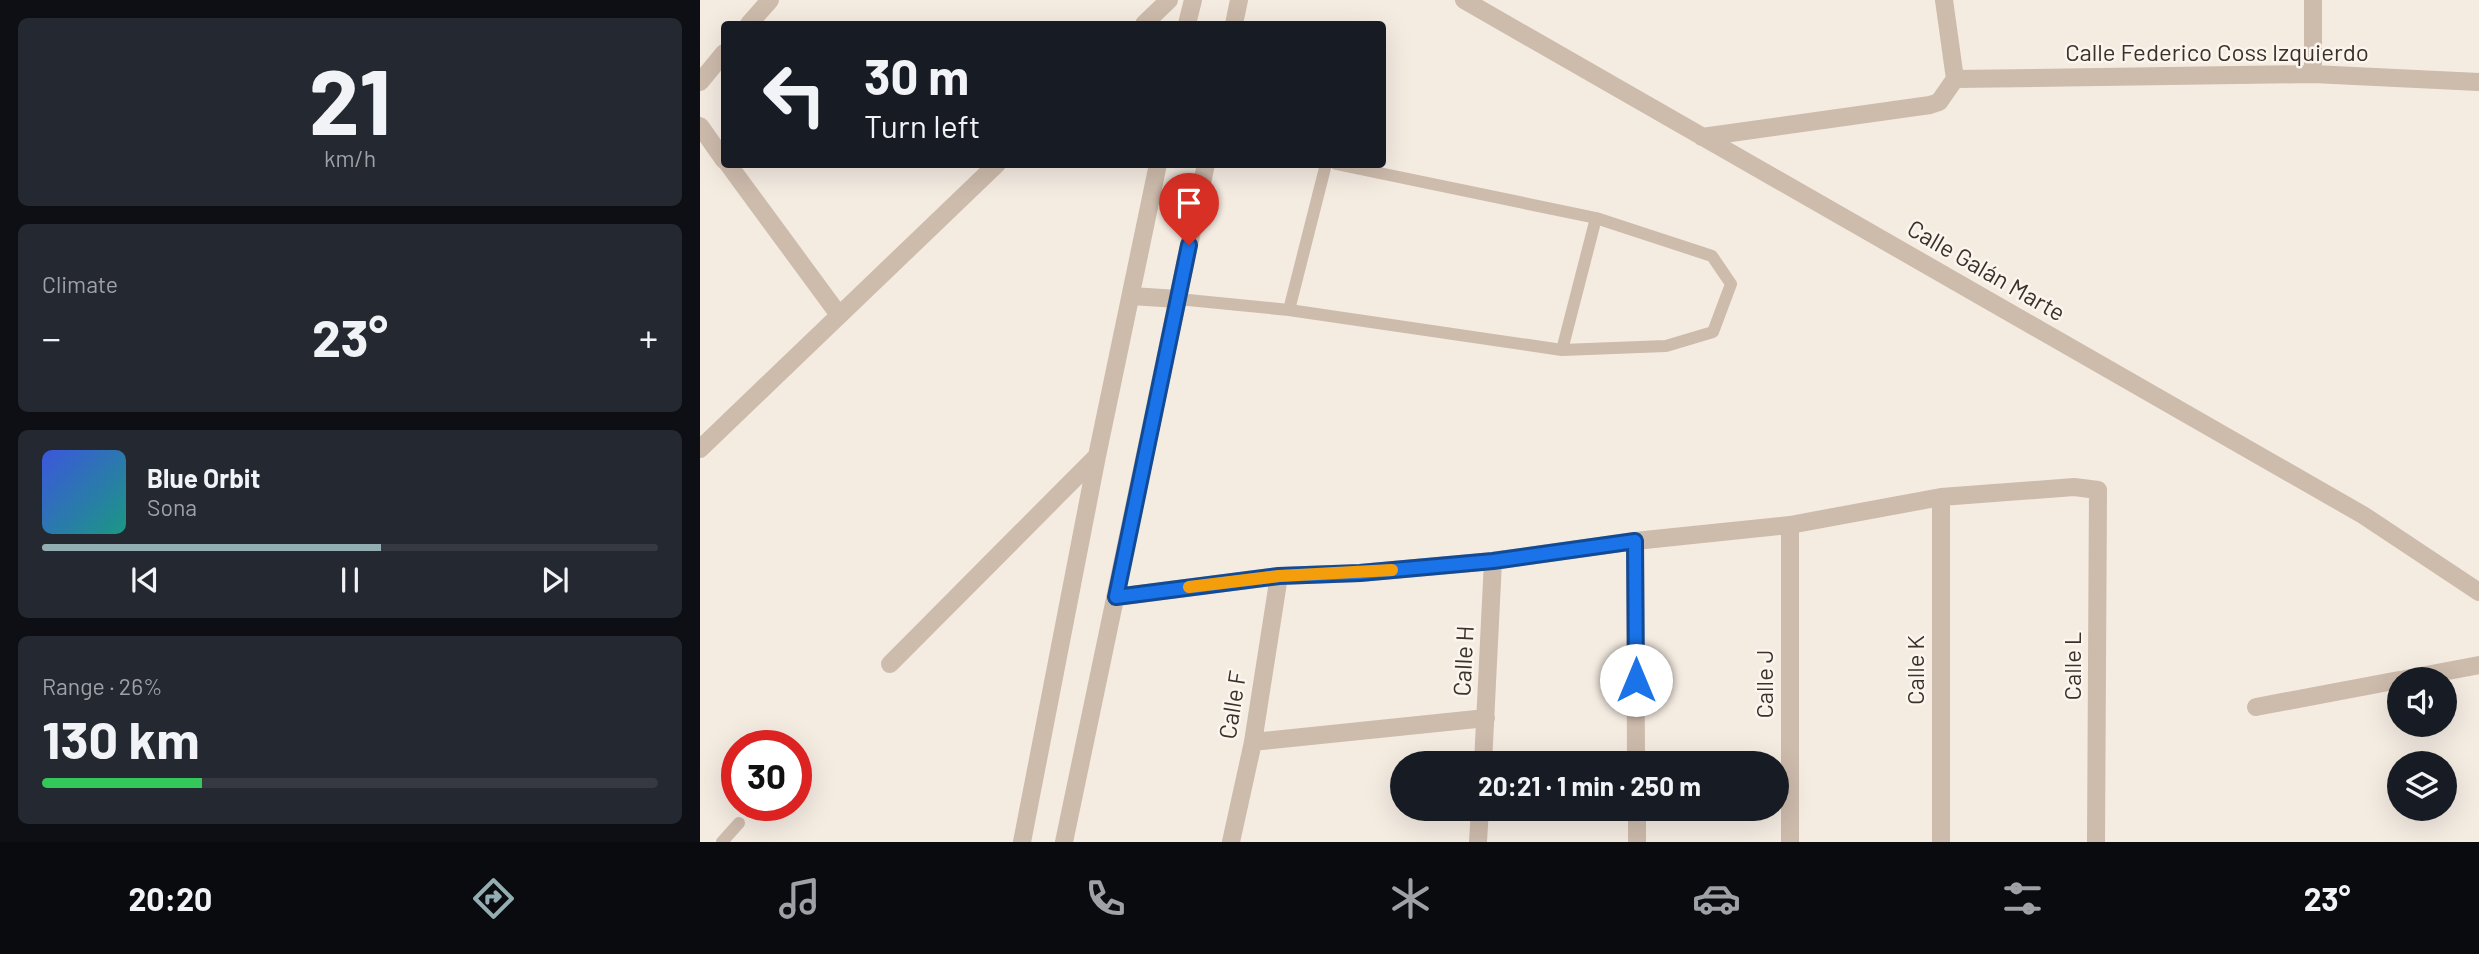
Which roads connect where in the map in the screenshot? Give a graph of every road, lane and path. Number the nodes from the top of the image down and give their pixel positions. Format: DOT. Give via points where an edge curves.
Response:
graph roads {
  1 [pos="771,0"];
  2 [pos="1169,0"];
  3 [pos="1192,0"];
  4 [pos="1239,0"];
  5 [pos="1464,0"];
  6 [pos="1944,0"];
  7 [pos="2313,0"];
  8 [pos="752,21"];
  9 [pos="1147,21"];
  10 [pos="1188,21"];
  11 [pos="1235,21"];
  12 [pos="721,57"];
  13 [pos="2313,74"];
  14 [pos="1955,79"];
  15 [pos="700,82"];
  16 [pos="2479,82"];
  17 [pos="700,126"];
  18 [pos="1702,138"];
  19 [pos="721,156"];
  20 [pos="731,168"];
  21 [pos="993,168"];
  22 [pos="1157,168"];
  23 [pos="1205,168"];
  24 [pos="1325,168"];
  25 [pos="1355,168"];
  26 [pos="1597,218"];
  27 [pos="1131,296"];
  28 [pos="1178,299"];
  29 [pos="1289,310"];
  30 [pos="839,315"];
  31 [pos="1562,350"];
  32 [pos="700,449"];
  33 [pos="1097,456"];
  34 [pos="1941,497"];
  35 [pos="1790,525"];
  36 [pos="1635,541"];
  37 [pos="1493,561"];
  38 [pos="1279,576"];
  39 [pos="2479,593"];
  40 [pos="1116,597"];
  41 [pos="890,664"];
  42 [pos="2479,665"];
  43 [pos="2457,669"];
  44 [pos="2387,682"];
  45 [pos="2256,707"];
  46 [pos="1486,718"];
  47 [pos="1253,742"];
  48 [pos="1484,751"];
  49 [pos="1636,751"];
  50 [pos="1479,821"];
  51 [pos="1637,821"];
  52 [pos="739,822"];
  53 [pos="722,842"];
  54 [pos="1022,842"];
  55 [pos="1064,842"];
  56 [pos="1231,842"];
  57 [pos="1478,842"];
  58 [pos="1637,842"];
  59 [pos="1790,842"];
  60 [pos="1941,842"];
  61 [pos="2096,842"];
  1 -- 8 [label="street"];
  2 -- 9 [label="street"];
  3 -- 10 [label="street"];
  4 -- 11 [label="street"];
  5 -- 18 [label="street, Calle Galán Marte"];
  6 -- 14 [label="street"];
  7 -- 13 [label="street"];
  12 -- 15 [label="street"];
  13 -- 14 [label="street, Calle Federico Coss Izquierdo"];
  13 -- 16 [label="street, Calle Federico Coss Izquierdo"];
  14 -- 18 [label="street" via="1939,102 1930,105"];
  17 -- 19 [label="street"];
  18 -- 39 [label="street, Calle Galán Marte" via="2363,515"];
  20 -- 30 [label="street"];
  21 -- 30 [label="street"];
  22 -- 27 [label="street"];
  23 -- 28 [label="street"];
  24 -- 29 [label="lane"];
  25 -- 26 [label="lane"];
  26 -- 31 [label="lane"];
  26 -- 31 [label="lane" via="1712,256 1731,284 1713,332 1666,346"];
  27 -- 28 [label="street"];
  27 -- 33 [label="street"];
  28 -- 29 [label="lane"];
  28 -- 40 [label="street"];
  29 -- 31 [label="lane"];
  30 -- 32 [label="street"];
  33 -- 41 [label="street"];
  33 -- 54 [label="street"];
  34 -- 35 [label="street"];
  34 -- 60 [label="street, Calle K"];
  34 -- 61 [label="street, Calle L" via="2098,490"];
  35 -- 36 [label="street"];
  35 -- 59 [label="street, Calle J"];
  36 -- 37 [label="street"];
  36 -- 49 [label="street"];
  37 -- 38 [label="street"];
  37 -- 46 [label="street, Calle H"];
  38 -- 40 [label="street"];
  38 -- 47 [label="street, Calle F"];
  40 -- 55 [label="street"];
  42 -- 43 [label="street"];
  44 -- 45 [label="street"];
  46 -- 47 [label="street"];
  46 -- 48 [label="street, Calle H"];
  47 -- 56 [label="street, Calle F"];
  50 -- 57 [label="street"];
  51 -- 58 [label="street"];
  52 -- 53 [label="lane"];
}
